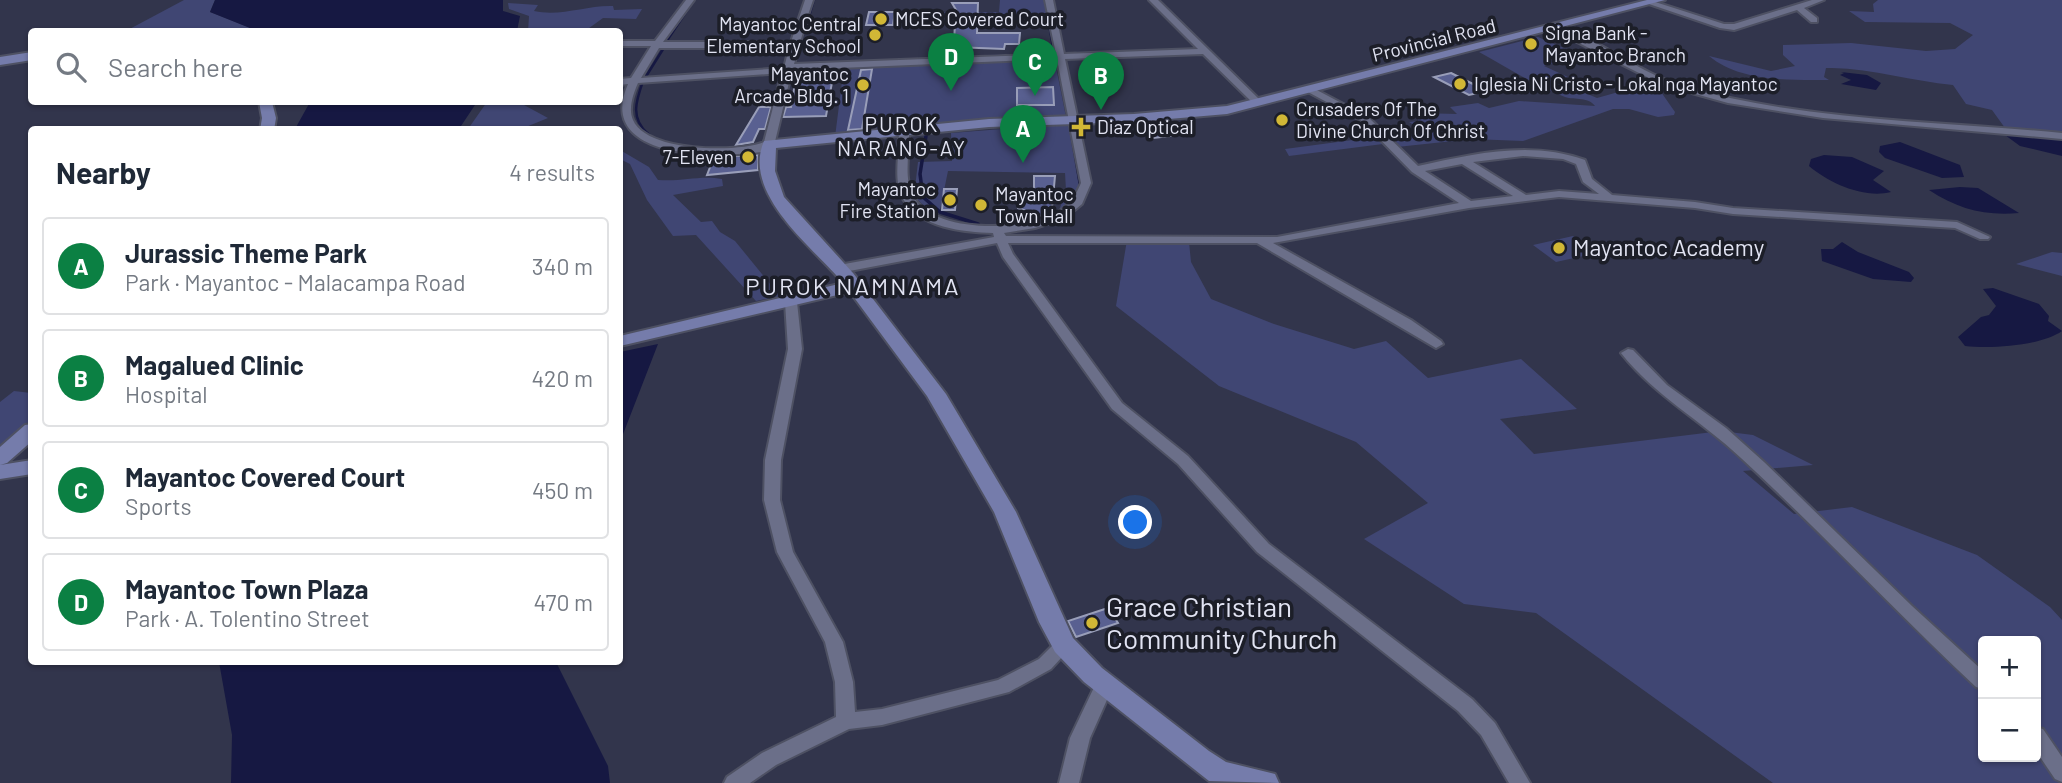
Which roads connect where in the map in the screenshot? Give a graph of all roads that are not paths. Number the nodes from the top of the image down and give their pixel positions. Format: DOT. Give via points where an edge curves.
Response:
graph roads {
  1 [pos="690,0"];
  2 [pos="809,0"];
  3 [pos="1049,0"];
  4 [pos="1153,0"];
  5 [pos="1820,0"];
  6 [pos="1656,1"];
  7 [pos="1798,7"];
  8 [pos="1814,20"];
  9 [pos="801,23"];
  10 [pos="846,23"];
  11 [pos="1554,27"];
  12 [pos="623,43"];
  13 [pos="660,44"];
  14 [pos="794,45"];
  15 [pos="1203,51"];
  16 [pos="1059,55"];
  17 [pos="28,57"];
  18 [pos="0,61"];
  19 [pos="788,69"];
  20 [pos="635,80"];
  21 [pos="623,82"];
  22 [pos="1311,90"];
  23 [pos="1258,103"];
  24 [pos="266,105"];
  25 [pos="1074,120"];
  26 [pos="268,126"];
  27 [pos="905,132"];
  28 [pos="2062,136"];
  29 [pos="765,147"];
  30 [pos="1463,160"];
  31 [pos="1416,170"];
  32 [pos="1611,197"];
  33 [pos="1523,198"];
  34 [pos="1469,205"];
  35 [pos="999,235"];
  36 [pos="1984,237"];
  37 [pos="1262,242"];
  38 [pos="846,277"];
  39 [pos="791,302"];
  40 [pos="623,340"];
  41 [pos="1436,344"];
  42 [pos="1628,353"];
  43 [pos="28,434"];
  44 [pos="0,458"];
  45 [pos="28,468"];
  46 [pos="0,472"];
  47 [pos="1064,645"];
  48 [pos="1978,677"];
  49 [pos="1105,684"];
  50 [pos="846,721"];
  51 [pos="2041,742"];
  52 [pos="2062,773"];
  53 [pos="1242,781"];
  54 [pos="734,783"];
  55 [pos="1069,783"];
  56 [pos="1520,783"];
  1 -- 13 [label="street"];
  2 -- 9 [label="street"];
  3 -- 16 [label="street"];
  4 -- 15 [label="street"];
  5 -- 7 [label="street"];
  6 -- 7 [label="street" via="1729,27"];
  6 -- 11 [label="main road, Provincial Road"];
  7 -- 8 [label="street"];
  9 -- 10 [label="street"];
  9 -- 14 [label="street"];
  11 -- 22 [label="main road, Provincial Road"];
  11 -- 28 [label="street" via="1658,79 1707,95 1903,123"];
  12 -- 13 [label="street"];
  13 -- 14 [label="street"];
  13 -- 20 [label="street"];
  14 -- 19 [label="street"];
  15 -- 16 [label="street"];
  15 -- 23 [label="street"];
  16 -- 19 [label="street"];
  16 -- 25 [label="street"];
  17 -- 18 [label="main road"];
  19 -- 20 [label="street"];
  19 -- 29 [label="street"];
  20 -- 21 [label="street"];
  20 -- 29 [label="street" via="626,109 631,125 643,138 682,149"];
  22 -- 23 [label="main road, Provincial Road"];
  22 -- 31 [label="street" via="1365,120"];
  23 -- 25 [label="main road, Provincial Road" via="1199,113"];
  24 -- 26 [label="main road"];
  25 -- 27 [label="main road, Provincial Road"];
  25 -- 35 [label="street" via="1086,183 1083,198 1052,219"];
  27 -- 29 [label="main road, Provincial Road"];
  27 -- 35 [label="street" via="903,180 913,206 956,226"];
  29 -- 38 [label="main road" via="777,198"];
  30 -- 31 [label="street"];
  30 -- 32 [label="street" via="1514,154 1571,158 1581,162 1593,187"];
  30 -- 33 [label="street"];
  31 -- 34 [label="street"];
  32 -- 33 [label="street" via="1559,194"];
  32 -- 36 [label="street" via="1733,211 1957,225"];
  33 -- 34 [label="street"];
  34 -- 37 [label="street"];
  35 -- 37 [label="street"];
  35 -- 38 [label="street"];
  35 -- 56 [label="street" via="1036,297 1117,406 1183,460 1263,548 1465,705 1488,729"];
  37 -- 41 [label="street"];
  38 -- 39 [label="main road"];
  38 -- 47 [label="main road" via="922,373 977,461 1011,522"];
  39 -- 40 [label="main road"];
  39 -- 50 [label="street" via="796,349 773,460 772,500 785,552 834,642 844,682"];
  42 -- 48 [label="street" via="1662,388 1759,466"];
  43 -- 44 [label="main road"];
  45 -- 46 [label="main road"];
  47 -- 49 [label="main road"];
  47 -- 50 [label="street" via="1045,664 1002,687 882,717"];
  49 -- 53 [label="main road"];
  49 -- 55 [label="street" via="1080,738"];
  50 -- 54 [label="street" via="789,748"];
  51 -- 52 [label="street"];
}
